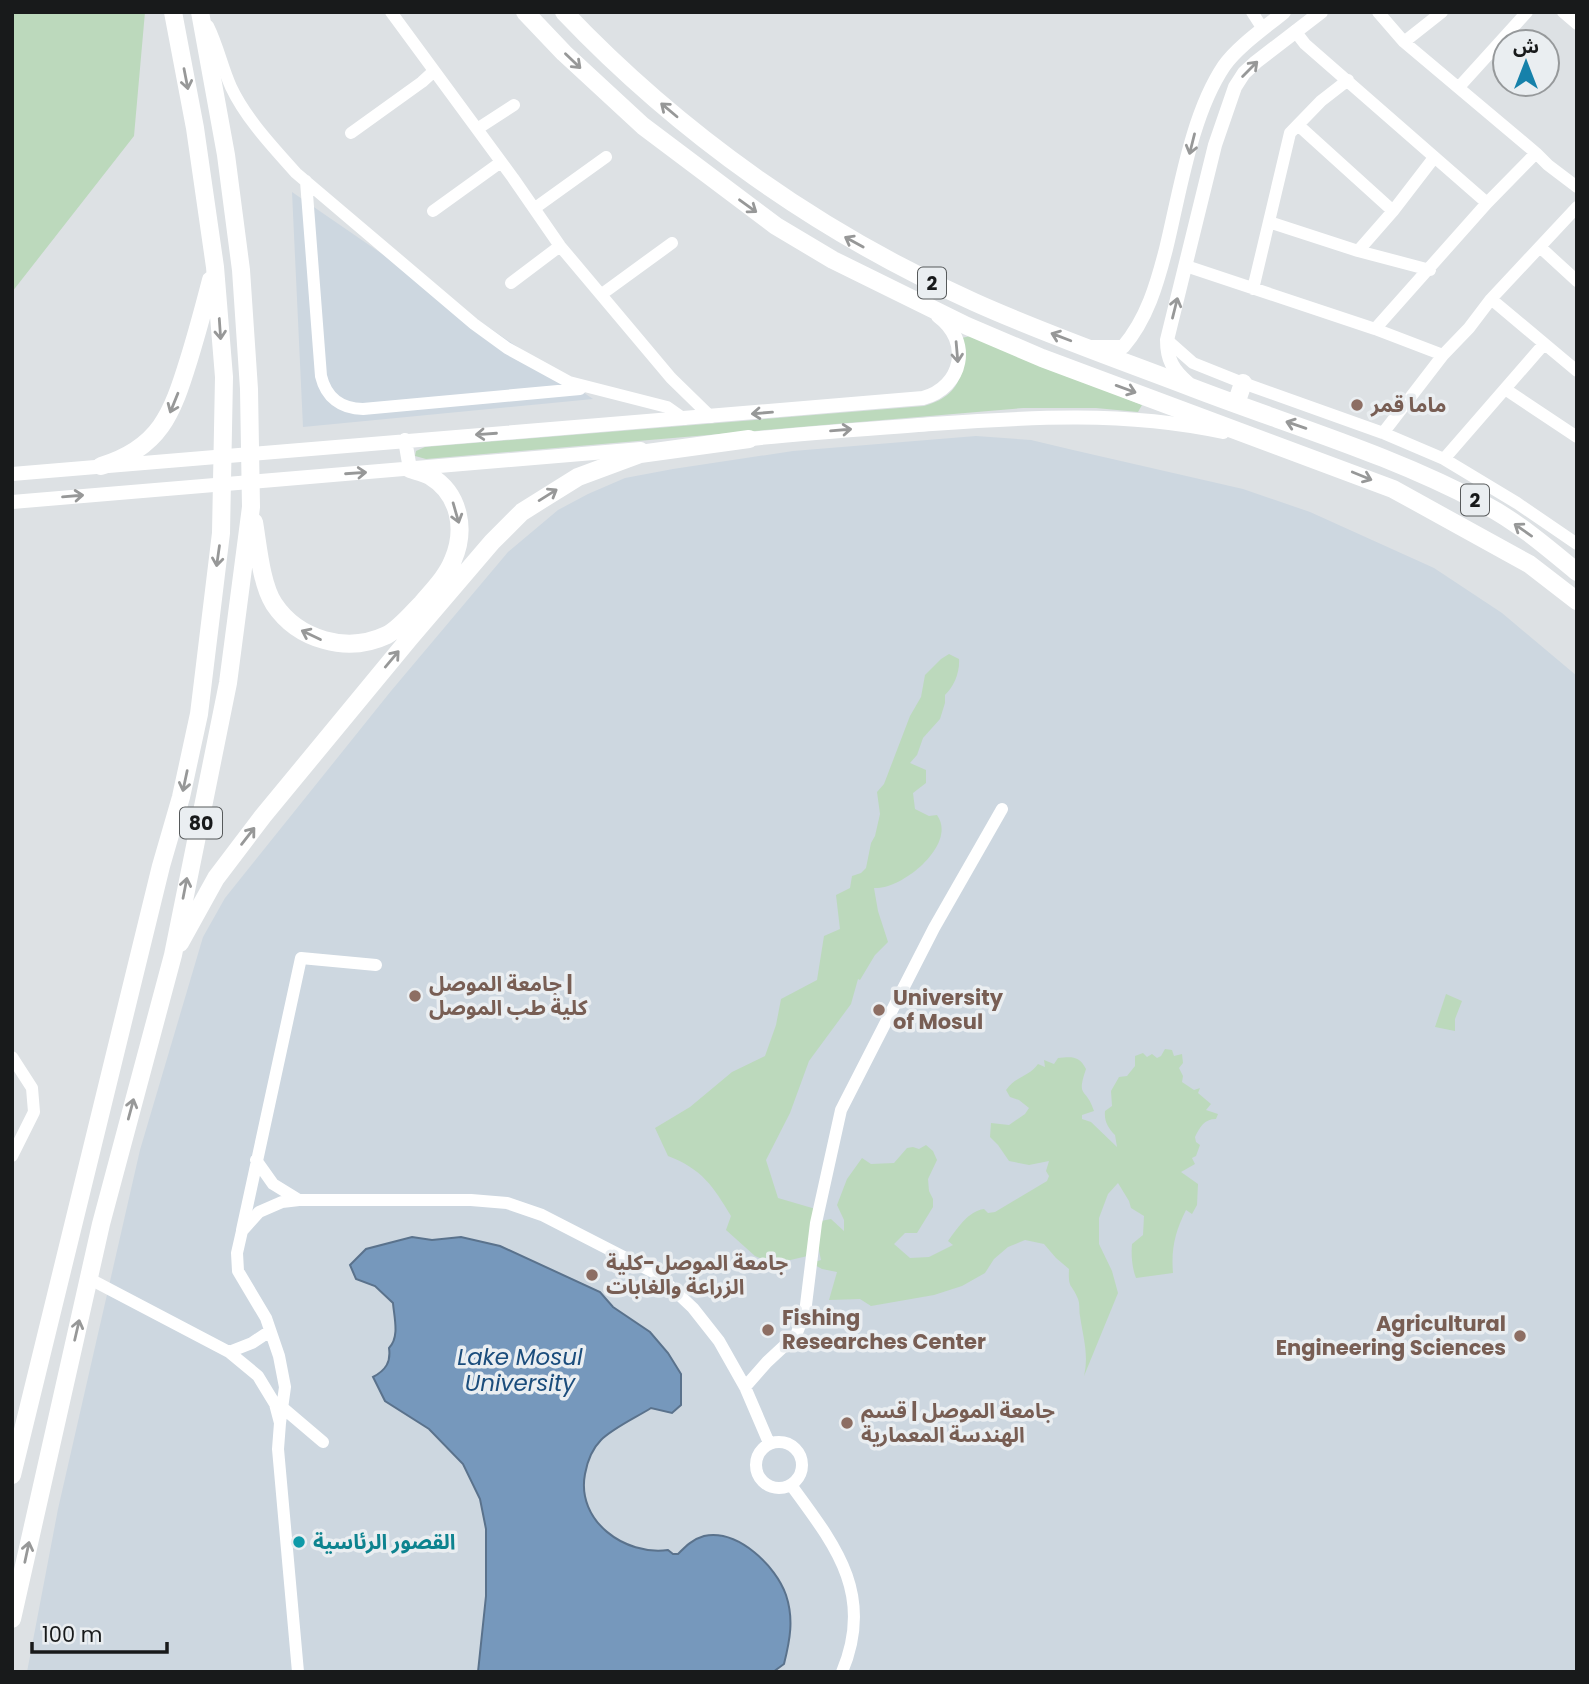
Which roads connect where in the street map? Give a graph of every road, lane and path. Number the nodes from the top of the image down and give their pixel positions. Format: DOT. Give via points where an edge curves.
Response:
graph roads {
  1 [pos="173,12"];
  2 [pos="391,12"];
  3 [pos="525,12"];
  4 [pos="564,12"];
  5 [pos="1252,12"];
  6 [pos="1284,12"];
  7 [pos="1321,12"];
  8 [pos="1378,12"];
  9 [pos="1442,12"];
  10 [pos="1527,12"];
  11 [pos="1563,12"];
  12 [pos="200,13"];
  13 [pos="1577,24"];
  14 [pos="1263,29"];
  15 [pos="1295,31"];
  16 [pos="1404,41"];
  17 [pos="434,71"];
  18 [pos="1348,79"];
  19 [pos="1459,87"];
  20 [pos="1210,90"];
  21 [pos="1229,100"];
  22 [pos="514,105"];
  23 [pos="220,120"];
  24 [pos="1298,125"];
  25 [pos="195,128"];
  26 [pos="478,129"];
  27 [pos="351,133"];
  28 [pos="1536,153"];
  29 [pos="606,157"];
  30 [pos="1433,159"];
  31 [pos="501,162"];
  32 [pos="306,181"];
  33 [pos="1577,187"];
  34 [pos="790,201"];
  35 [pos="1487,203"];
  36 [pos="1577,207"];
  37 [pos="535,208"];
  38 [pos="433,211"];
  39 [pos="1393,211"];
  40 [pos="1269,222"];
  41 [pos="776,226"];
  42 [pos="672,243"];
  43 [pos="560,246"];
  44 [pos="1541,247"];
  45 [pos="1358,251"];
  46 [pos="1186,266"];
  47 [pos="215,267"];
  48 [pos="1430,270"];
  49 [pos="1577,281"];
  50 [pos="511,282"];
  51 [pos="1253,289"];
  52 [pos="601,294"];
  53 [pos="1491,299"];
  54 [pos="916,302"];
  55 [pos="1375,330"];
  56 [pos="1167,340"];
  57 [pos="1544,344"];
  58 [pos="1088,347"];
  59 [pos="1443,355"];
  60 [pos="1577,371"];
  61 [pos="1243,383"];
  62 [pos="586,388"];
  63 [pos="1195,388"];
  64 [pos="1505,389"];
  65 [pos="1236,404"];
  66 [pos="711,417"];
  67 [pos="684,419"];
  68 [pos="1383,432"];
  69 [pos="1577,437"];
  70 [pos="749,439"];
  71 [pos="405,440"];
  72 [pos="1272,443"];
  73 [pos="1444,459"];
  74 [pos="101,466"];
  75 [pos="1403,466"];
  76 [pos="410,470"];
  77 [pos="12,474"];
  78 [pos="1394,489"];
  79 [pos="12,502"];
  80 [pos="251,507"];
  81 [pos="1577,544"];
  82 [pos="1577,572"];
  83 [pos="1577,601"];
  84 [pos="1002,809"];
  85 [pos="173,956"];
  86 [pos="376,965"];
  87 [pos="12,1057"];
  88 [pos="12,1156"];
  89 [pos="256,1160"];
  90 [pos="299,1200"];
  91 [pos="242,1231"];
  92 [pos="88,1278"];
  93 [pos="270,1331"];
  94 [pos="229,1352"];
  95 [pos="745,1387"];
  96 [pos="283,1408"];
  97 [pos="281,1423"];
  98 [pos="323,1442"];
  99 [pos="769,1443"];
  100 [pos="12,1475"];
  101 [pos="791,1485"];
  102 [pos="12,1619"];
  103 [pos="298,1672"];
  104 [pos="842,1672"];
  1 -- 25 [label="highway, 80, one-way"];
  2 -- 17 [label="street"];
  3 -- 41 [label="highway, 2, one-way" via="643,126"];
  34 -- 4 [label="highway, 2, one-way" via="667,108"];
  5 -- 14 [label="street"];
  6 -- 14 [label="main road"];
  7 -- 15 [label="main road"];
  8 -- 16 [label="street"];
  9 -- 16 [label="street"];
  10 -- 19 [label="street"];
  11 -- 13 [label="street"];
  12 -- 23 [label="highway, 80"];
  12 -- 32 [label="street" via="231,87 280,155"];
  14 -- 20 [label="main road" via="1226,62"];
  15 -- 18 [label="street"];
  21 -- 15 [label="main road, one-way" via="1244,73"];
  16 -- 19 [label="street"];
  17 -- 26 [label="street"];
  17 -- 27 [label="street"];
  18 -- 24 [label="street"];
  18 -- 30 [label="street"];
  19 -- 28 [label="street"];
  20 -- 21 [label="main road"];
  20 -- 58 [label="main road, one-way" via="1156,287 1136,332 1124,347"];
  21 -- 46 [label="main road"];
  22 -- 26 [label="street"];
  23 -- 25 [label="highway"];
  23 -- 80 [label="highway, 80" via="243,294"];
  24 -- 39 [label="street"];
  24 -- 40 [label="street" via="1290,133"];
  25 -- 47 [label="highway, 80"];
  26 -- 31 [label="street"];
  28 -- 33 [label="street"];
  28 -- 35 [label="street"];
  29 -- 37 [label="street"];
  30 -- 35 [label="street"];
  30 -- 39 [label="street"];
  31 -- 37 [label="street"];
  31 -- 38 [label="street"];
  32 -- 62 [label="street" via="490,337 552,374"];
  32 -- 62 [label="street" via="321,376 338,404 363,409"];
  34 -- 41 [label="highway"];
  58 -- 34 [label="highway, 2, one-way" via="929,281 849,239"];
  35 -- 48 [label="street"];
  36 -- 44 [label="street"];
  37 -- 43 [label="street"];
  39 -- 45 [label="street"];
  40 -- 45 [label="street"];
  40 -- 51 [label="street"];
  41 -- 54 [label="highway, 2"];
  42 -- 52 [label="street"];
  43 -- 50 [label="street"];
  43 -- 52 [label="street"];
  44 -- 49 [label="street"];
  44 -- 53 [label="street"];
  45 -- 48 [label="street"];
  46 -- 51 [label="street"];
  56 -- 46 [label="main road, one-way"];
  47 -- 74 [label="highway, one-way" via="170,415 135,451"];
  47 -- 100 [label="highway, 80, one-way" via="224,377 222,533 199,714"];
  48 -- 55 [label="street"];
  51 -- 55 [label="street"];
  52 -- 66 [label="street"];
  53 -- 57 [label="street"];
  53 -- 59 [label="street"];
  54 -- 66 [label="main road, one-way" via="942,318 957,345 954,379 935,395"];
  54 -- 72 [label="highway, 2, one-way" via="1042,358"];
  55 -- 59 [label="street"];
  56 -- 61 [label="street" via="1193,363"];
  56 -- 63 [label="main road" via="1167,355 1175,372"];
  57 -- 60 [label="street"];
  57 -- 64 [label="street"];
  58 -- 63 [label="highway, 2"];
  59 -- 68 [label="street"];
  61 -- 65 [label="highway"];
  61 -- 68 [label="street"];
  62 -- 67 [label="street" via="667,407"];
  63 -- 65 [label="highway, 2"];
  64 -- 69 [label="street"];
  64 -- 73 [label="street"];
  75 -- 65 [label="highway, 2, one-way"];
  66 -- 67 [label="main road"];
  67 -- 71 [label="main road, one-way"];
  68 -- 73 [label="street"];
  70 -- 72 [label="main road, one-way" via="1006,418 1094,416 1170,423"];
  70 -- 76 [label="main road"];
  85 -- 70 [label="highway, one-way" via="216,878 263,816 409,639 522,512 578,477 640,454"];
  71 -- 74 [label="main road"];
  71 -- 76 [label="main road"];
  72 -- 78 [label="highway, 2, one-way"];
  73 -- 81 [label="street"];
  74 -- 77 [label="main road"];
  75 -- 78 [label="highway"];
  82 -- 75 [label="highway, 2, one-way" via="1489,507"];
  79 -- 76 [label="main road, one-way"];
  76 -- 80 [label="highway, one-way" via="430,476 451,496 461,537 439,584 388,634 368,641 320,640 291,625 273,602"];
  78 -- 83 [label="highway, 2" via="1529,564"];
  85 -- 80 [label="highway, 80, one-way" via="228,683"];
  84 -- 95 [label="street" via="934,928 841,1110 815,1235 805,1312 796,1335"];
  92 -- 85 [label="highway, 80, one-way"];
  86 -- 89 [label="street" via="301,958"];
  87 -- 88 [label="street" via="32,1088 34,1112"];
  89 -- 90 [label="street" via="274,1184"];
  89 -- 91 [label="street"];
  90 -- 91 [label="street" via="259,1212"];
  90 -- 95 [label="street" via="471,1200 507,1203 542,1215 657,1274 719,1341"];
  91 -- 93 [label="street" via="238,1271"];
  92 -- 94 [label="street"];
  102 -- 92 [label="highway, 80, one-way"];
  93 -- 94 [label="street"];
  93 -- 96 [label="street" via="285,1387"];
  94 -- 97 [label="street" via="258,1376"];
  95 -- 99 [label="street"];
  96 -- 97 [label="street"];
  96 -- 98 [label="street"];
  97 -- 103 [label="street" via="278,1449"];
  99 -- 101 [label="street" via="784,1441 802,1457 801,1473"];
  99 -- 101 [label="street" via="756,1460 757,1474 776,1488"];
  101 -- 104 [label="street" via="841,1558 852,1587 853,1630"];
}
